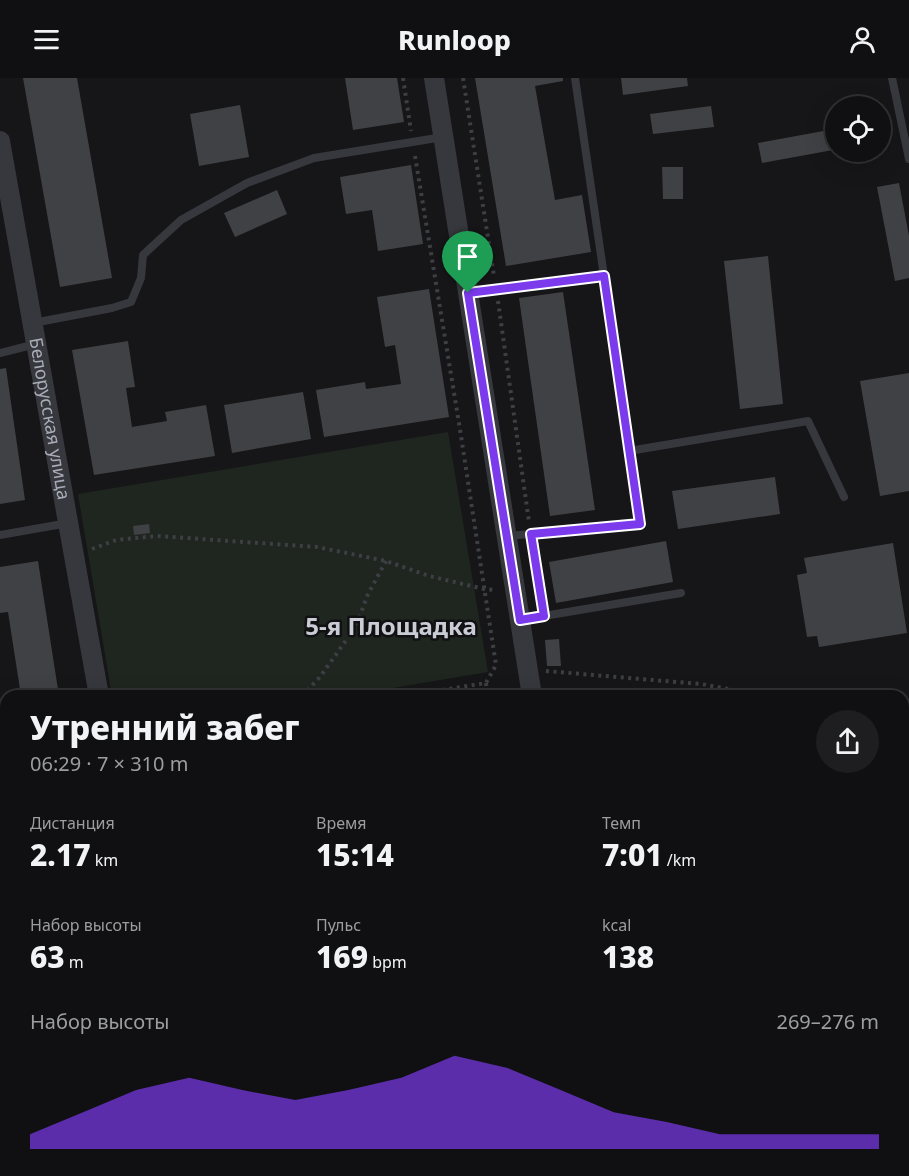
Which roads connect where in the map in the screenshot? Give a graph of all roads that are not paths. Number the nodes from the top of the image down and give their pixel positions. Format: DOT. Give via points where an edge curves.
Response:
graph roads {
  1 [pos="434,78"];
  2 [pos="575,78"];
  3 [pos="892,78"];
  4 [pos="443,137"];
  5 [pos="0,141"];
  6 [pos="909,159"];
  7 [pos="604,276"];
  8 [pos="468,293"];
  9 [pos="33,323"];
  10 [pos="36,344"];
  11 [pos="0,352"];
  12 [pos="630,450"];
  13 [pos="844,497"];
  14 [pos="68,523"];
  15 [pos="0,535"];
  16 [pos="506,536"];
  17 [pos="681,593"];
  18 [pos="520,620"];
  19 [pos="98,690"];
  20 [pos="531,690"];
  1 -- 4 [label="street"];
  2 -- 7 [label="lane"];
  3 -- 6 [label="lane"];
  4 -- 8 [label="street"];
  4 -- 9 [label="lane" via="314,158 246,183 182,220 143,255 141,278 131,302"];
  5 -- 9 [label="street, Белорусская улица"];
  7 -- 8 [label="lane"];
  7 -- 12 [label="lane"];
  8 -- 16 [label="street"];
  9 -- 10 [label="street, Белорусская улица"];
  10 -- 11 [label="lane"];
  10 -- 14 [label="street, Белорусская улица"];
  12 -- 13 [label="lane" via="808,421"];
  12 -- 16 [label="lane" via="640,524"];
  14 -- 15 [label="lane"];
  14 -- 19 [label="street, Белорусская улица"];
  16 -- 18 [label="street"];
  17 -- 18 [label="lane"];
  18 -- 20 [label="street"];
}
